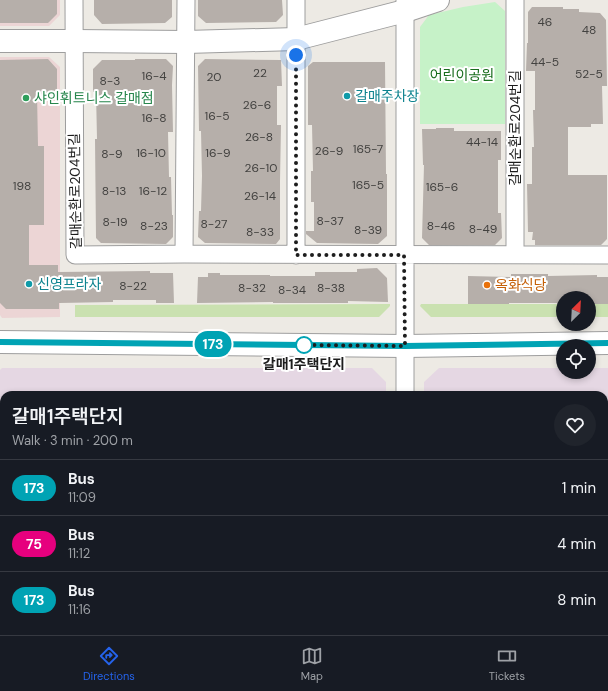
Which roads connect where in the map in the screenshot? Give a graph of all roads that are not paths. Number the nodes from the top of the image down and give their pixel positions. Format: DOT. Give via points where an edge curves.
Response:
graph roads {
  1 [pos="74,0"];
  2 [pos="186,0"];
  3 [pos="296,0"];
  4 [pos="438,0"];
  5 [pos="515,0"];
  6 [pos="405,5"];
  7 [pos="296,40"];
  8 [pos="74,41"];
  9 [pos="0,42"];
  10 [pos="186,42"];
  11 [pos="184,254"];
  12 [pos="296,255"];
  13 [pos="404,255"];
  14 [pos="515,255"];
  15 [pos="608,255"];
  16 [pos="0,342"];
  17 [pos="608,343"];
  18 [pos="405,346"];
  19 [pos="405,391"];
  1 -- 8 [label="street, 갈매순환로204번길"];
  2 -- 10 [label="street"];
  3 -- 7 [label="street"];
  4 -- 6 [label="street"];
  5 -- 14 [label="street, 갈매순환로204번길"];
  6 -- 7 [label="street"];
  6 -- 13 [label="street"];
  7 -- 10 [label="street"];
  7 -- 12 [label="street"];
  8 -- 9 [label="street"];
  8 -- 10 [label="street"];
  8 -- 11 [label="street, 갈매순환로204번길" via="75,255"];
  10 -- 11 [label="street"];
  11 -- 12 [label="street, 갈매순환로204번길"];
  12 -- 13 [label="street, 갈매순환로204번길"];
  13 -- 14 [label="street, 갈매순환로204번길"];
  13 -- 18 [label="street"];
  14 -- 15 [label="street, 갈매순환로204번길"];
  16 -- 18 [label="street"];
  17 -- 18 [label="street"];
  18 -- 19 [label="street"];
}
